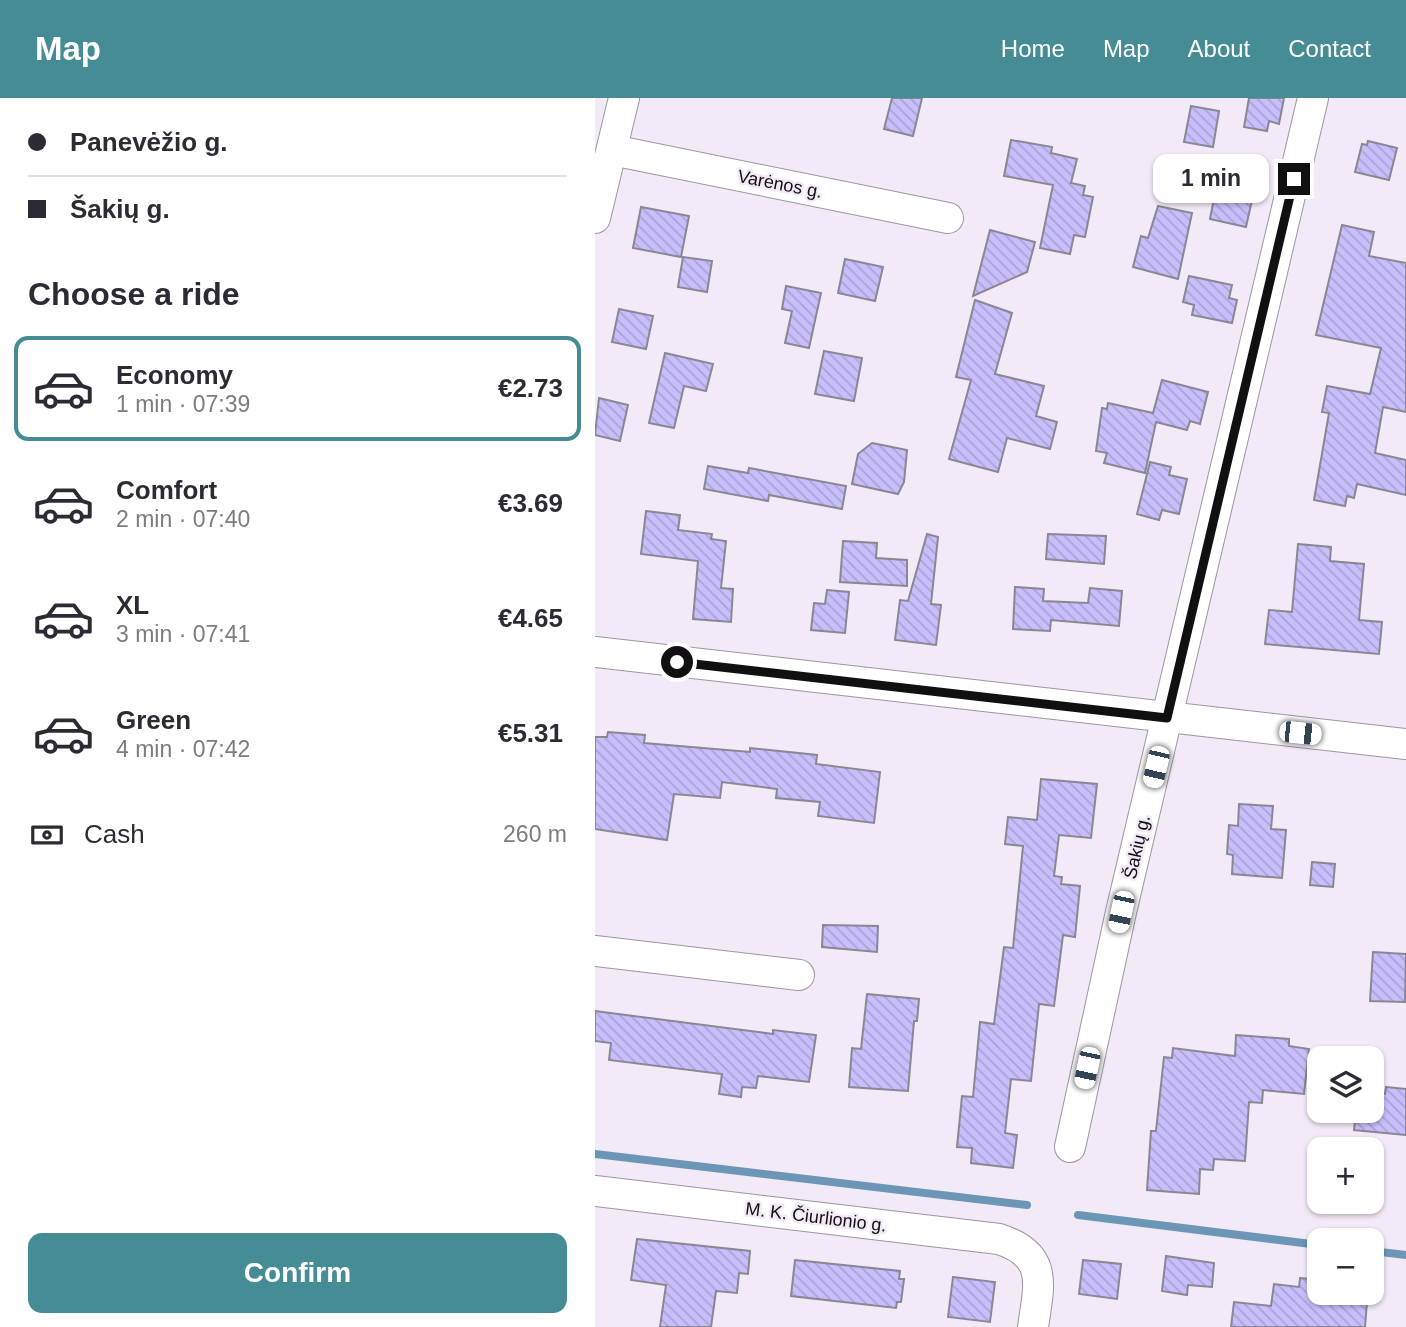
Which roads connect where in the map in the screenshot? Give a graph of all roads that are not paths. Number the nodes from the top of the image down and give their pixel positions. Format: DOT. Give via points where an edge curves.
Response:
graph roads {
  1 [pos="624,98"];
  2 [pos="1313,98"];
  3 [pos="612,150"];
  4 [pos="595,218"];
  5 [pos="948,218"];
  6 [pos="595,652"];
  7 [pos="1167,718"];
  8 [pos="1406,744"];
  9 [pos="595,951"];
  10 [pos="799,975"];
  11 [pos="1070,1147"];
  12 [pos="595,1191"];
  13 [pos="1033,1327"];
  1 -- 3 [label="street"];
  2 -- 7 [label="street, Šakių g."];
  3 -- 4 [label="street"];
  3 -- 5 [label="street, Varėnos g."];
  6 -- 7 [label="street"];
  7 -- 8 [label="street"];
  7 -- 11 [label="street, Šakių g."];
  9 -- 10 [label="street"];
  12 -- 13 [label="street, M. K. Čiurlionio g." via="1013,1243 1032,1257 1039,1278"];
}
